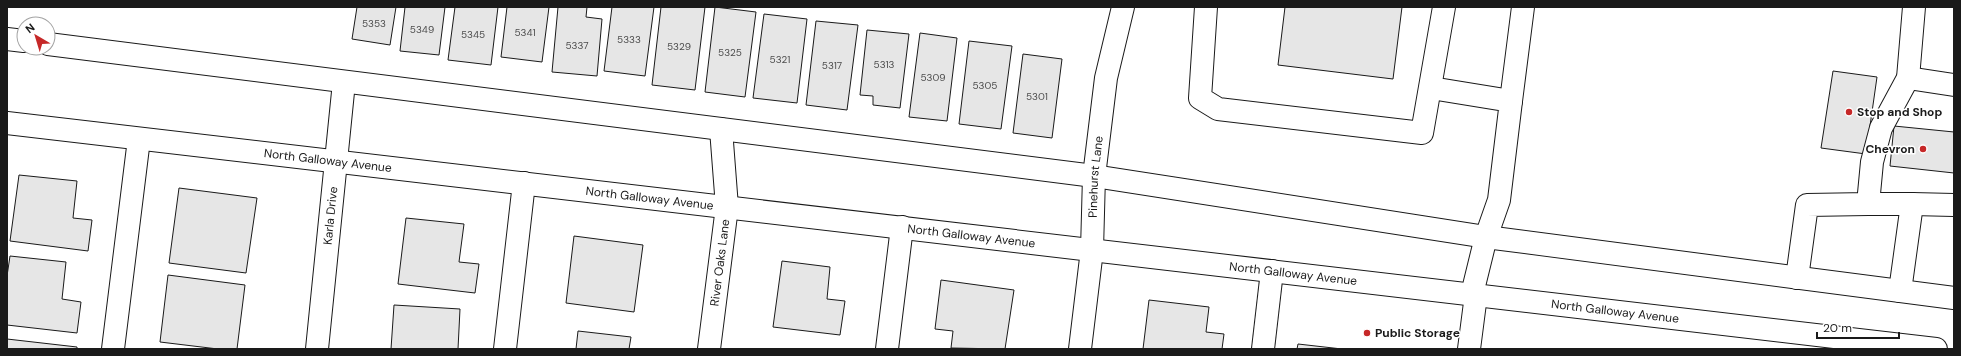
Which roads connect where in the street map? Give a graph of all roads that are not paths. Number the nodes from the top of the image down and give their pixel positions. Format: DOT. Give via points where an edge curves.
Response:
graph roads {
  1 [pos="1123,7"];
  2 [pos="1206,7"];
  3 [pos="1444,7"];
  4 [pos="1523,7"];
  5 [pos="1914,7"];
  6 [pos="56,45"];
  7 [pos="1908,78"];
  8 [pos="344,82"];
  9 [pos="1954,85"];
  10 [pos="1431,88"];
  11 [pos="1511,101"];
  12 [pos="7,123"];
  13 [pos="721,129"];
  14 [pos="139,139"];
  15 [pos="336,162"];
  16 [pos="1094,176"];
  17 [pos="524,183"];
  18 [pos="1868,204"];
  19 [pos="1912,204"];
  20 [pos="1954,205"];
  21 [pos="727,207"];
  22 [pos="902,227"];
  23 [pos="1486,237"];
  24 [pos="1092,250"];
  25 [pos="1272,271"];
  26 [pos="1797,278"];
  27 [pos="1900,292"];
  28 [pos="1474,295"];
  29 [pos="1954,298"];
  30 [pos="1826,343"];
  31 [pos="113,349"];
  32 [pos="317,349"];
  33 [pos="505,349"];
  34 [pos="709,349"];
  35 [pos="887,349"];
  36 [pos="1080,349"];
  37 [pos="1263,349"];
  38 [pos="1469,349"];
  39 [pos="1936,349"];
  1 -- 16 [label="main road, Pinehurst Lane" via="1106,78"];
  2 -- 10 [label="main road" via="1200,98 1218,109 1422,133"];
  3 -- 10 [label="main road"];
  4 -- 11 [label="main road"];
  5 -- 7 [label="main road"];
  6 -- 8 [label="main road"];
  7 -- 9 [label="main road"];
  7 -- 18 [label="main road" via="1881,128 1872,162"];
  8 -- 13 [label="main road"];
  8 -- 15 [label="main road, Karla Drive"];
  10 -- 11 [label="main road"];
  11 -- 23 [label="main road" via="1499,200"];
  12 -- 14 [label="main road, North Galloway Avenue"];
  13 -- 16 [label="main road"];
  13 -- 21 [label="main road, River Oaks Lane"];
  14 -- 15 [label="main road, North Galloway Avenue"];
  14 -- 31 [label="main road"];
  15 -- 17 [label="main road, North Galloway Avenue"];
  15 -- 32 [label="main road, Karla Drive"];
  16 -- 23 [label="main road"];
  16 -- 24 [label="main road, Pinehurst Lane"];
  17 -- 21 [label="main road, North Galloway Avenue"];
  17 -- 33 [label="main road"];
  18 -- 19 [label="main road"];
  18 -- 26 [label="main road" via="1807,205"];
  19 -- 20 [label="main road"];
  19 -- 27 [label="main road"];
  21 -- 22 [label="main road, North Galloway Avenue"];
  21 -- 34 [label="main road, River Oaks Lane"];
  22 -- 24 [label="main road, North Galloway Avenue"];
  22 -- 35 [label="main road"];
  23 -- 26 [label="main road"];
  23 -- 28 [label="main road"];
  24 -- 25 [label="main road, North Galloway Avenue"];
  24 -- 36 [label="main road, Pinehurst Lane"];
  25 -- 28 [label="main road, North Galloway Avenue"];
  25 -- 37 [label="main road"];
  26 -- 27 [label="main road"];
  27 -- 29 [label="main road"];
  28 -- 30 [label="main road, North Galloway Avenue"];
  28 -- 38 [label="main road"];
  30 -- 39 [label="main road, North Galloway Avenue"];
}
